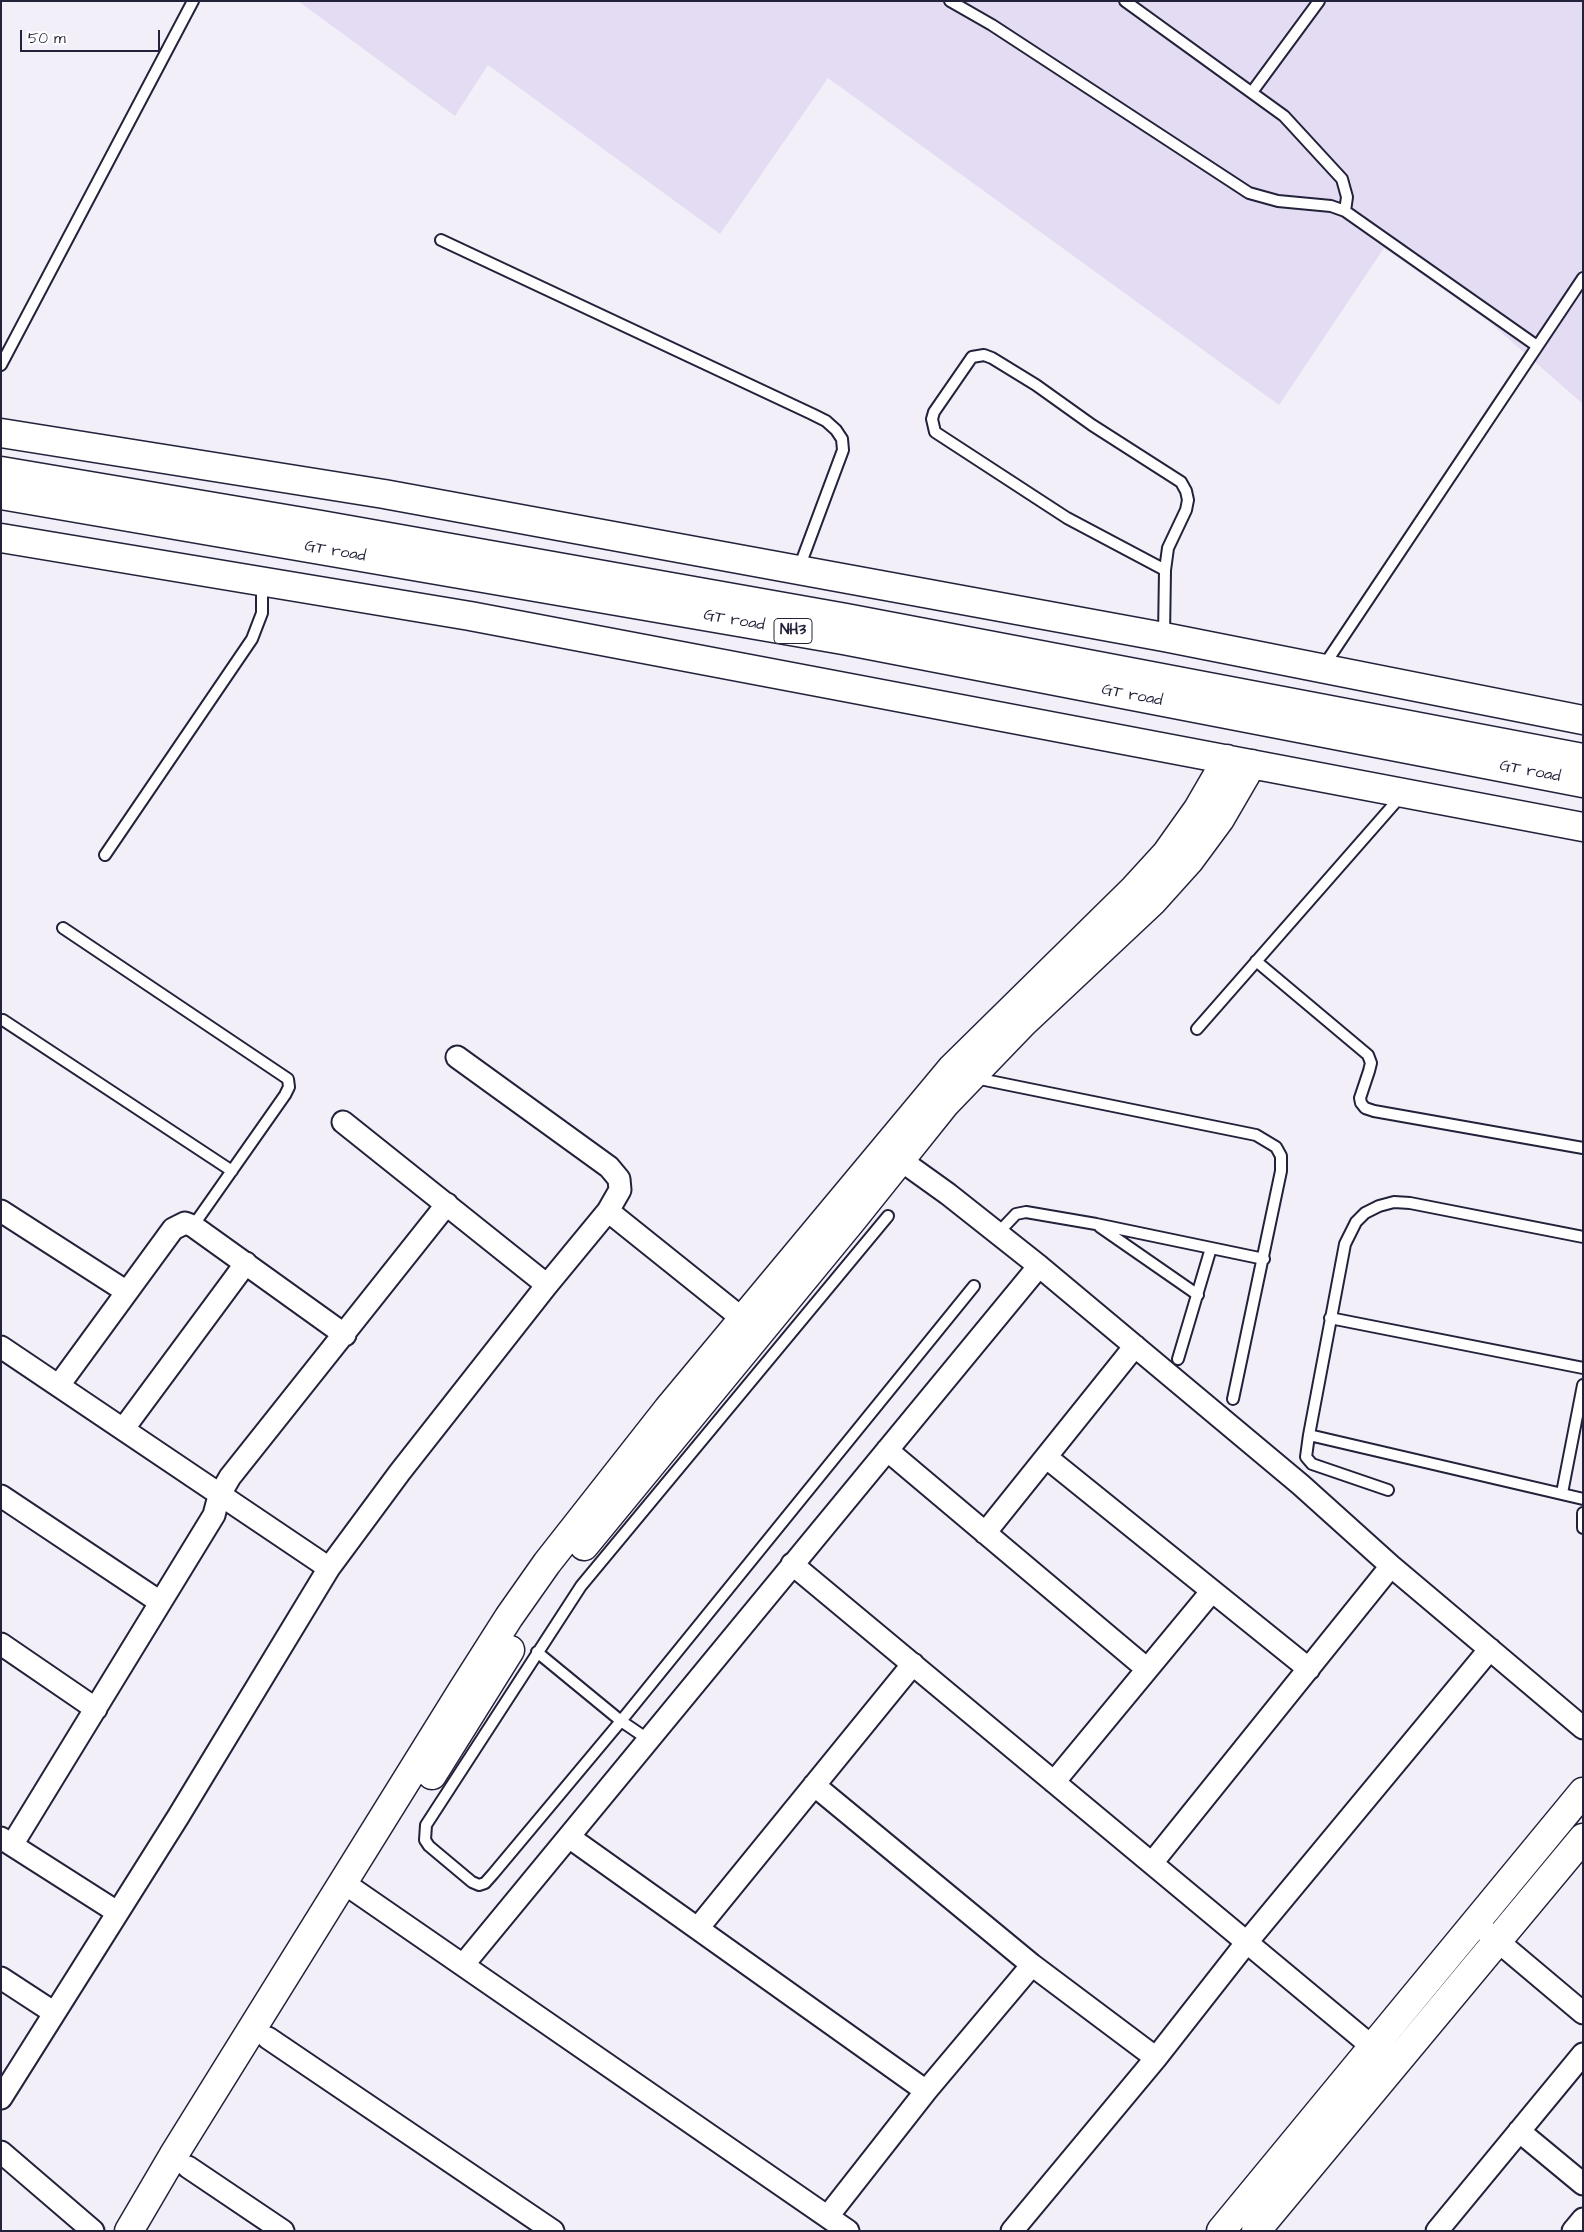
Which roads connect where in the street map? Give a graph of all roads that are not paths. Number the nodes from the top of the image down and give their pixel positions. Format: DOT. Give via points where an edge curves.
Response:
graph roads {
  1 [pos="194,1"];
  2 [pos="950,1"];
  3 [pos="1126,1"];
  4 [pos="1318,1"];
  5 [pos="1252,92"];
  6 [pos="1345,211"];
  7 [pos="441,240"];
  8 [pos="1583,278"];
  9 [pos="1537,346"];
  10 [pos="1,365"];
  11 [pos="1,433"];
  12 [pos="1,471"];
  13 [pos="1,495"];
  14 [pos="1,538"];
  15 [pos="799,569"];
  16 [pos="1165,570"];
  17 [pos="262,582"];
  18 [pos="1164,637"];
  19 [pos="1322,668"];
  20 [pos="1583,720"];
  21 [pos="1583,758"];
  22 [pos="1239,762"];
  23 [pos="1583,783"];
  24 [pos="1403,793"];
  25 [pos="1583,827"];
  26 [pos="105,855"];
  27 [pos="62,928"];
  28 [pos="1256,961"];
  29 [pos="3,1020"];
  30 [pos="1197,1029"];
  31 [pos="458,1057"];
  32 [pos="970,1077"];
  33 [pos="343,1122"];
  34 [pos="1583,1148"];
  35 [pos="892,1154"];
  36 [pos="232,1171"];
  37 [pos="446,1204"];
  38 [pos="608,1210"];
  39 [pos="1,1211"];
  40 [pos="888,1216"];
  41 [pos="1096,1224"];
  42 [pos="193,1226"];
  43 [pos="998,1233"];
  44 [pos="1583,1237"];
  45 [pos="1211,1248"];
  46 [pos="1264,1259"];
  47 [pos="246,1263"];
  48 [pos="1039,1266"];
  49 [pos="547,1285"];
  50 [pos="974,1286"];
  51 [pos="126,1292"];
  52 [pos="1198,1295"];
  53 [pos="1330,1318"];
  54 [pos="752,1326"];
  55 [pos="345,1334"];
  56 [pos="1135,1346"];
  57 [pos="1,1347"];
  58 [pos="1178,1359"];
  59 [pos="1583,1368"];
  60 [pos="59,1385"];
  61 [pos="1583,1385"];
  62 [pos="1233,1399"];
  63 [pos="124,1428"];
  64 [pos="1309,1435"];
  65 [pos="887,1450"];
  66 [pos="1046,1457"];
  67 [pos="1388,1490"];
  68 [pos="1562,1494"];
  69 [pos="1,1496"];
  70 [pos="219,1496"];
  71 [pos="1583,1499"];
  72 [pos="1583,1513"];
  73 [pos="1583,1528"];
  74 [pos="985,1533"];
  75 [pos="792,1564"];
  76 [pos="1391,1566"];
  77 [pos="329,1568"];
  78 [pos="1212,1591"];
  79 [pos="160,1602"];
  80 [pos="1,1644"];
  81 [pos="1490,1649"];
  82 [pos="537,1652"];
  83 [pos="913,1664"];
  84 [pos="1147,1669"];
  85 [pos="1308,1669"];
  86 [pos="96,1709"];
  87 [pos="621,1721"];
  88 [pos="1583,1728"];
  89 [pos="649,1740"];
  90 [pos="1054,1782"];
  91 [pos="814,1785"];
  92 [pos="1583,1792"];
  93 [pos="568,1837"];
  94 [pos="1583,1838"];
  95 [pos="7,1841"];
  96 [pos="1152,1864"];
  97 [pos="351,1888"];
  98 [pos="117,1912"];
  99 [pos="1475,1922"];
  100 [pos="698,1928"];
  101 [pos="1246,1942"];
  102 [pos="1496,1942"];
  103 [pos="1032,1964"];
  104 [pos="463,1965"];
  105 [pos="1,1978"];
  106 [pos="54,2012"];
  107 [pos="1583,2013"];
  108 [pos="268,2038"];
  109 [pos="1583,2054"];
  110 [pos="1383,2056"];
  111 [pos="1156,2058"];
  112 [pos="926,2090"];
  113 [pos="1,2098"];
  114 [pos="1519,2131"];
  115 [pos="1,2152"];
  116 [pos="188,2167"];
  117 [pos="1583,2184"];
  118 [pos="828,2216"];
  119 [pos="1583,2219"];
  120 [pos="93,2231"];
  121 [pos="129,2231"];
  122 [pos="150,2231"];
  123 [pos="283,2231"];
  124 [pos="552,2231"];
  125 [pos="848,2231"];
  126 [pos="1012,2231"];
  127 [pos="1221,2231"];
  128 [pos="1256,2231"];
  129 [pos="1437,2231"];
  130 [pos="1573,2231"];
  1 -- 10 [label="lane"];
  2 -- 6 [label="lane" via="1248,192 1278,201 1331,206"];
  3 -- 5 [label="lane"];
  4 -- 5 [label="lane"];
  5 -- 6 [label="lane" via="1284,116 1342,178 1348,197"];
  6 -- 9 [label="lane"];
  7 -- 15 [label="lane" via="812,414 836,430 842,439 843,450"];
  8 -- 9 [label="lane"];
  9 -- 19 [label="lane"];
  11 -- 15 [label="main road" via="384,494"];
  12 -- 21 [label="main road, GT road / NH3" via="846,618"];
  13 -- 23 [label="main road, GT road / NH3" via="843,640"];
  14 -- 17 [label="main road"];
  15 -- 18 [label="main road"];
  16 -- 16 [label="lane" via="1168,548 1188,500 1181,482 1092,425 1036,384 992,358 984,355 972,357 934,412 935,432 1067,518"];
  16 -- 18 [label="lane"];
  17 -- 22 [label="main road" via="470,616"];
  17 -- 26 [label="lane" via="262,613 252,639"];
  18 -- 19 [label="main road"];
  19 -- 20 [label="main road"];
  22 -- 24 [label="main road"];
  22 -- 32 [label="main road" via="1220,819 1189,861 1154,901"];
  22 -- 35 [label="main road" via="1134,889 952,1068"];
  24 -- 25 [label="main road"];
  24 -- 28 [label="lane"];
  27 -- 36 [label="lane" via="288,1079 285,1095"];
  28 -- 30 [label="lane"];
  28 -- 34 [label="lane" via="1368,1055 1371,1063 1360,1098 1365,1108"];
  29 -- 36 [label="lane"];
  31 -- 38 [label="street" via="609,1167 619,1179 620,1190"];
  32 -- 35 [label="main road"];
  32 -- 46 [label="lane" via="1256,1135 1268,1141 1281,1156 1281,1171"];
  33 -- 37 [label="street"];
  35 -- 43 [label="street"];
  35 -- 54 [label="main road"];
  36 -- 42 [label="lane"];
  37 -- 49 [label="street"];
  37 -- 55 [label="street"];
  38 -- 49 [label="street"];
  38 -- 54 [label="street"];
  39 -- 51 [label="street"];
  40 -- 82 [label="lane" via="610,1549"];
  41 -- 43 [label="lane" via="1026,1212 1016,1214"];
  41 -- 45 [label="lane"];
  41 -- 52 [label="lane"];
  42 -- 47 [label="street"];
  42 -- 51 [label="street" via="185,1223 173,1229"];
  43 -- 48 [label="street"];
  44 -- 53 [label="lane" via="1410,1204 1394,1202 1379,1206 1365,1213 1350,1232"];
  45 -- 46 [label="lane"];
  45 -- 52 [label="lane"];
  46 -- 62 [label="lane"];
  47 -- 55 [label="street"];
  47 -- 63 [label="street"];
  48 -- 56 [label="street"];
  48 -- 65 [label="street"];
  49 -- 77 [label="street"];
  50 -- 87 [label="lane"];
  51 -- 60 [label="street"];
  52 -- 58 [label="lane"];
  53 -- 59 [label="lane"];
  53 -- 64 [label="lane"];
  54 -- 97 [label="main road" via="668,1409 525,1594 462,1691"];
  55 -- 70 [label="street" via="230,1477"];
  56 -- 66 [label="street"];
  56 -- 76 [label="street" via="1301,1485"];
  57 -- 60 [label="street"];
  60 -- 63 [label="street"];
  61 -- 68 [label="lane"];
  63 -- 70 [label="street"];
  64 -- 67 [label="lane" via="1306,1457 1312,1464"];
  64 -- 68 [label="lane"];
  65 -- 74 [label="street"];
  65 -- 75 [label="street"];
  66 -- 74 [label="street"];
  66 -- 78 [label="street"];
  68 -- 71 [label="lane"];
  69 -- 79 [label="street"];
  70 -- 77 [label="street"];
  70 -- 79 [label="street" via="214,1515"];
  72 -- 73 [label="lane"];
  74 -- 84 [label="street"];
  75 -- 83 [label="street"];
  75 -- 89 [label="street"];
  76 -- 81 [label="street"];
  76 -- 85 [label="street"];
  77 -- 98 [label="street"];
  78 -- 84 [label="street"];
  78 -- 85 [label="street"];
  79 -- 86 [label="street"];
  80 -- 86 [label="street"];
  81 -- 88 [label="street"];
  81 -- 101 [label="street"];
  82 -- 87 [label="lane"];
  82 -- 87 [label="lane" via="426,1825 424,1833 429,1846 472,1882 485,1883"];
  83 -- 90 [label="street"];
  83 -- 91 [label="street"];
  84 -- 90 [label="street"];
  85 -- 96 [label="street"];
  86 -- 95 [label="street"];
  87 -- 89 [label="lane"];
  89 -- 93 [label="street"];
  90 -- 96 [label="street"];
  91 -- 100 [label="street"];
  91 -- 103 [label="street"];
  92 -- 99 [label="main road"];
  93 -- 100 [label="street"];
  93 -- 104 [label="street"];
  94 -- 102 [label="main road"];
  95 -- 98 [label="street"];
  96 -- 101 [label="street"];
  97 -- 104 [label="street"];
  97 -- 108 [label="main road"];
  97 -- 121 [label="main road" via="173,2156"];
  98 -- 106 [label="street"];
  99 -- 102 [label="street"];
  99 -- 110 [label="main road"];
  100 -- 112 [label="street"];
  101 -- 110 [label="street"];
  101 -- 111 [label="street"];
  102 -- 107 [label="street"];
  102 -- 110 [label="main road"];
  103 -- 111 [label="street"];
  103 -- 112 [label="street"];
  104 -- 118 [label="street"];
  105 -- 106 [label="street"];
  106 -- 113 [label="street"];
  108 -- 116 [label="main road"];
  108 -- 124 [label="street"];
  109 -- 114 [label="street"];
  110 -- 127 [label="main road"];
  110 -- 128 [label="main road"];
  111 -- 126 [label="street"];
  112 -- 118 [label="street"];
  114 -- 117 [label="street"];
  114 -- 129 [label="street"];
  115 -- 120 [label="street"];
  116 -- 122 [label="main road"];
  116 -- 123 [label="street"];
  118 -- 125 [label="street"];
  119 -- 130 [label="street"];
}
